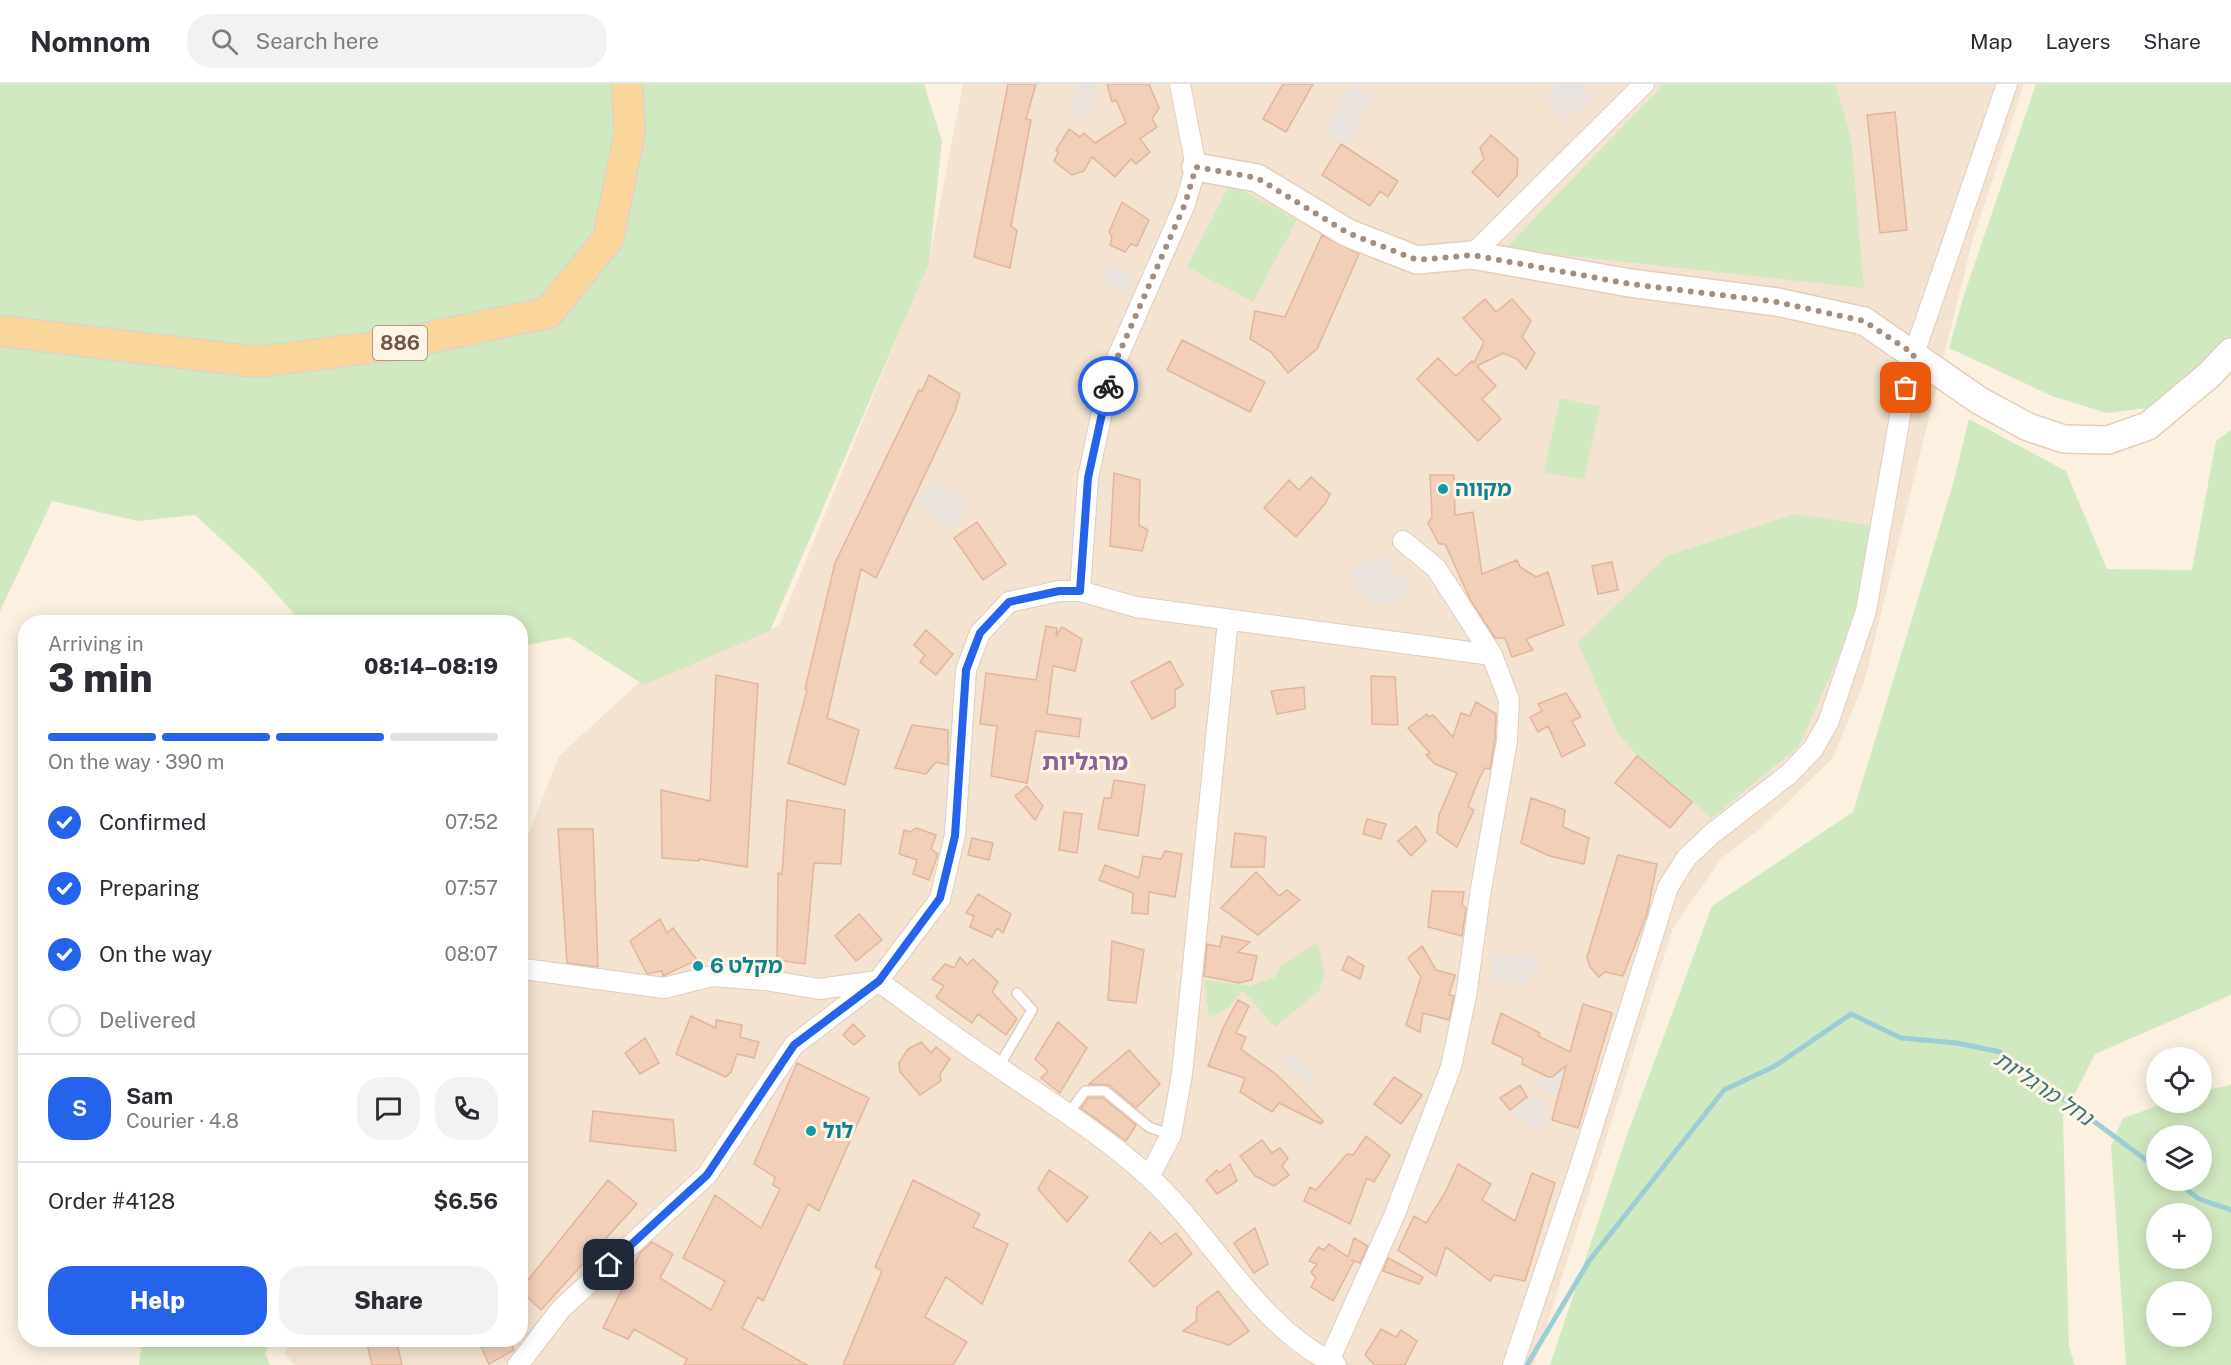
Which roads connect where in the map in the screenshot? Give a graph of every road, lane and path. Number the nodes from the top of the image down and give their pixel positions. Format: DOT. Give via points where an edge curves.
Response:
graph roads {
  1 [pos="627,84"];
  2 [pos="1180,84"];
  3 [pos="1644,84"];
  4 [pos="2007,84"];
  5 [pos="1196,167"];
  6 [pos="1472,255"];
  7 [pos="0,331"];
  8 [pos="2231,352"];
  9 [pos="1914,354"];
  10 [pos="1403,541"];
  11 [pos="1080,591"];
  12 [pos="1228,620"];
  13 [pos="1492,655"];
  14 [pos="528,970"];
  15 [pos="879,981"];
  16 [pos="1017,993"];
  17 [pos="998,1068"];
  18 [pos="1069,1113"];
  19 [pos="1171,1135"];
  20 [pos="1149,1177"];
  21 [pos="1332,1363"];
  22 [pos="518,1365"];
  23 [pos="1513,1365"];
  1 -- 7 [label="main road, 886" via="630,132 608,239 548,313 393,345 257,362"];
  2 -- 5 [label="street"];
  3 -- 6 [label="street"];
  4 -- 9 [label="street"];
  5 -- 6 [label="street" via="1257,178 1348,233 1417,260"];
  5 -- 11 [label="street" via="1185,204 1110,374 1088,478"];
  6 -- 9 [label="street" via="1630,284 1777,302 1864,321"];
  8 -- 9 [label="street" via="2148,426 2121,436 2085,441 2046,435 2009,418"];
  9 -- 23 [label="street" via="1866,611 1828,723 1814,749 1687,857 1668,887"];
  10 -- 13 [label="street" via="1436,568"];
  11 -- 12 [label="street" via="1136,607"];
  11 -- 15 [label="street" via="1059,591 1009,602 980,633 966,670 955,836 940,898"];
  12 -- 13 [label="street"];
  12 -- 19 [label="street" via="1182,1074"];
  13 -- 21 [label="street" via="1509,700 1507,741 1451,1067"];
  14 -- 15 [label="street" via="664,988 712,976 819,989"];
  15 -- 17 [label="street"];
  15 -- 22 [label="street" via="794,1045 707,1175 561,1309"];
  16 -- 17 [label="lane" via="1032,1010"];
  17 -- 18 [label="street"];
  18 -- 19 [label="lane" via="1085,1091 1105,1091 1149,1127"];
  18 -- 20 [label="street"];
  19 -- 20 [label="street"];
  20 -- 21 [label="street" via="1276,1324 1305,1348"];
}
